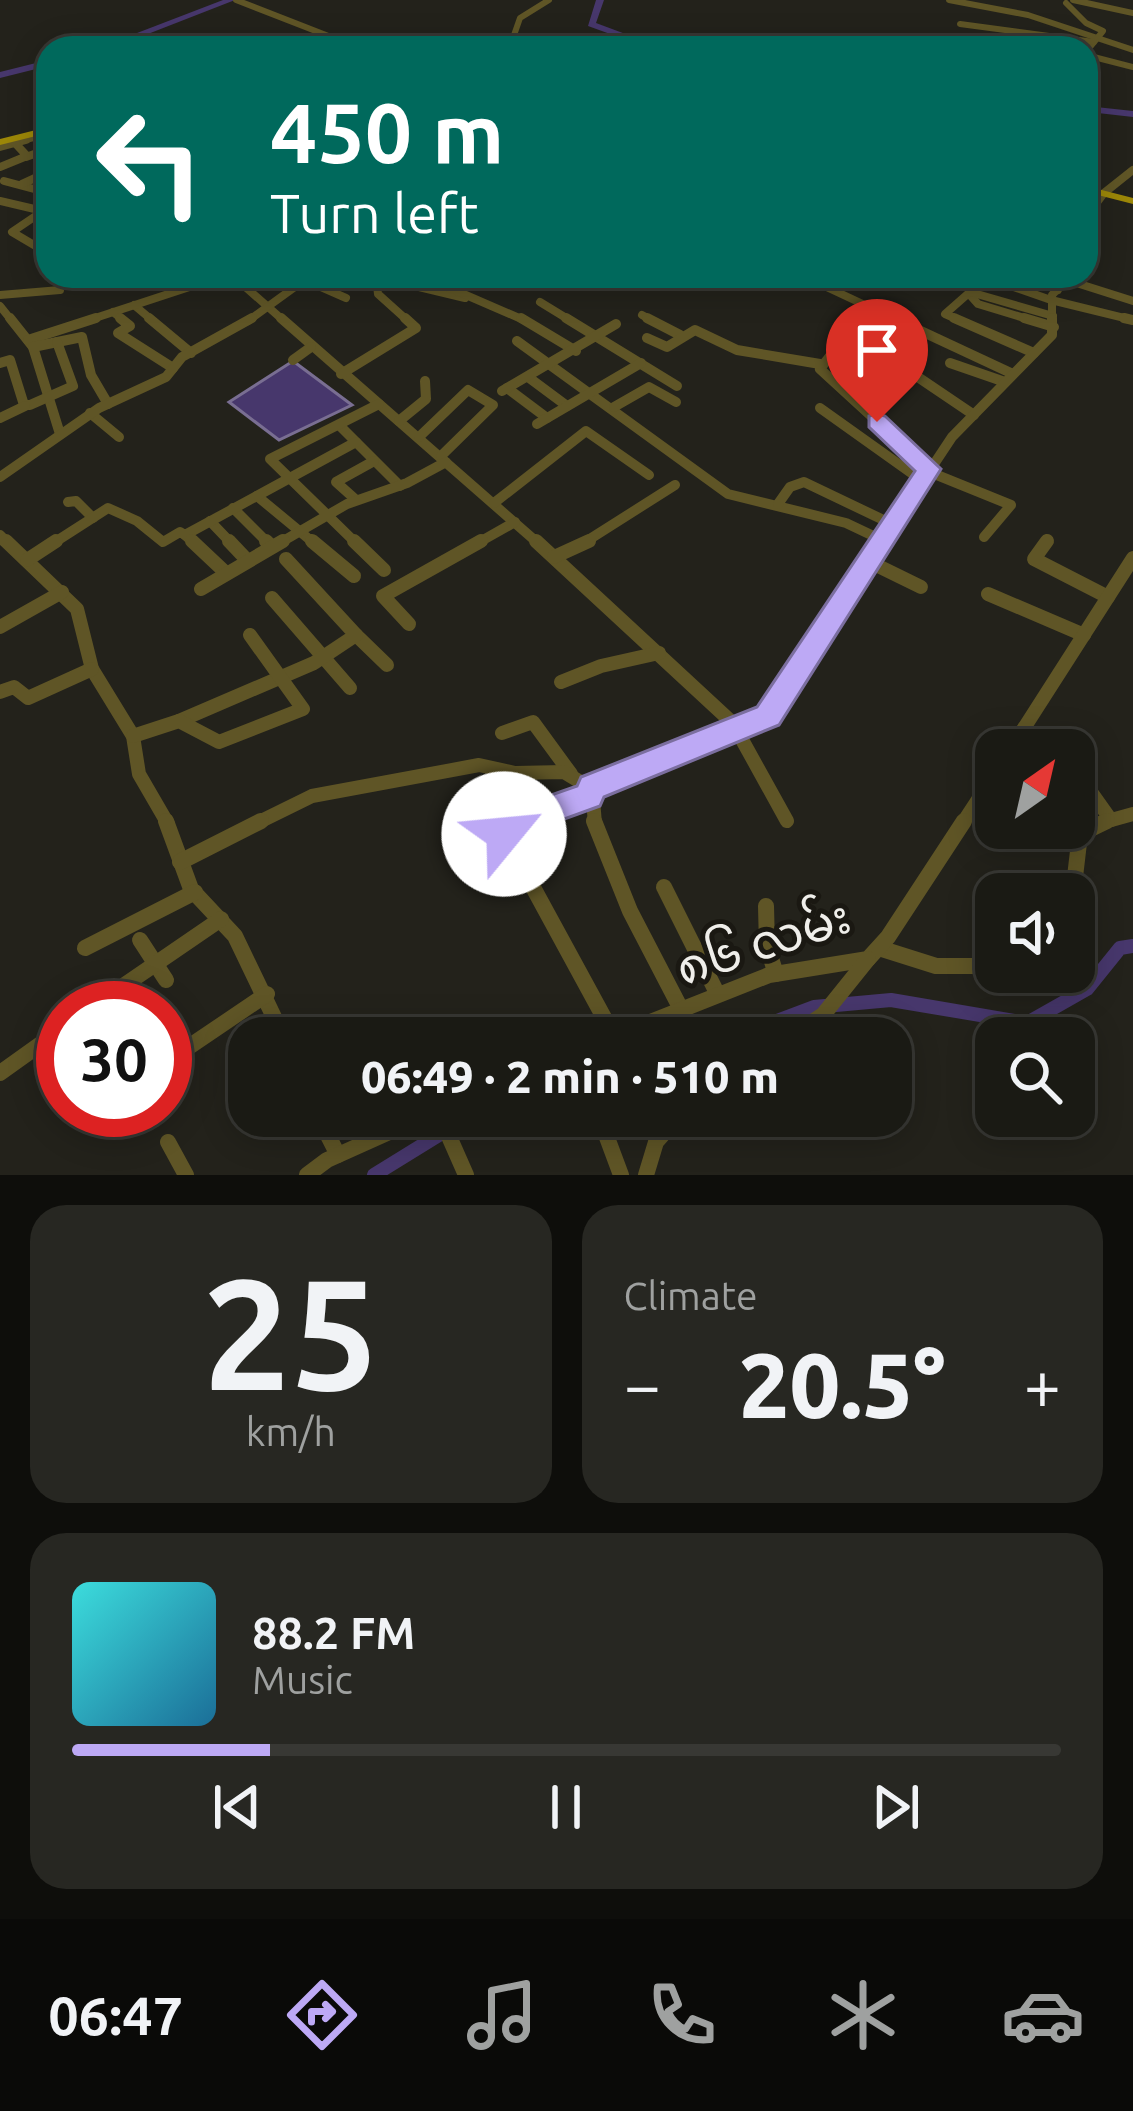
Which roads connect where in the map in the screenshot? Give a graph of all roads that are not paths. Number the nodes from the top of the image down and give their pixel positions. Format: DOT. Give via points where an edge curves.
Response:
graph roads {
  1 [pos="549,0"];
  2 [pos="949,0"];
  3 [pos="238,1"];
  4 [pos="1068,1"];
  5 [pos="962,2"];
  6 [pos="1133,13"];
  7 [pos="1028,16"];
  8 [pos="960,24"];
  9 [pos="328,36"];
  10 [pos="514,36"];
  11 [pos="1072,36"];
  12 [pos="1086,36"];
  13 [pos="1098,38"];
  14 [pos="1098,40"];
  15 [pos="1133,47"];
  16 [pos="1107,55"];
  17 [pos="1098,57"];
  18 [pos="1133,64"];
  19 [pos="36,135"];
  20 [pos="36,136"];
  21 [pos="15,143"];
  22 [pos="0,145"];
  23 [pos="36,153"];
  24 [pos="26,157"];
  25 [pos="1133,170"];
  26 [pos="1,176"];
  27 [pos="36,177"];
  28 [pos="21,184"];
  29 [pos="34,189"];
  30 [pos="1098,192"];
  31 [pos="1104,194"];
  32 [pos="0,201"];
  33 [pos="1133,201"];
  34 [pos="1098,202"];
  35 [pos="36,209"];
  36 [pos="36,216"];
  37 [pos="36,246"];
  38 [pos="186,288"];
  39 [pos="248,288"];
  40 [pos="294,288"];
  41 [pos="327,288"];
  42 [pos="377,288"];
  43 [pos="417,288"];
  44 [pos="453,288"];
  45 [pos="827,288"];
  46 [pos="1062,288"];
  47 [pos="1066,288"];
  48 [pos="1071,288"];
  49 [pos="60,290"];
  50 [pos="0,295"];
  51 [pos="472,296"];
  52 [pos="346,298"];
  53 [pos="1133,301"];
  54 [pos="540,302"];
  55 [pos="134,305"];
  56 [pos="271,305"];
  57 [pos="0,306"];
  58 [pos="864,306"];
  59 [pos="113,312"];
  60 [pos="642,315"];
  61 [pos="1054,321"];
  62 [pos="1127,322"];
  63 [pos="616,324"];
  64 [pos="873,327"];
  65 [pos="599,335"];
  66 [pos="680,335"];
  67 [pos="901,337"];
  68 [pos="647,338"];
  69 [pos="57,341"];
  70 [pos="517,341"];
  71 [pos="31,344"];
  72 [pos="869,344"];
  73 [pos="311,347"];
  74 [pos="576,351"];
  75 [pos="190,353"];
  76 [pos="1034,353"];
  77 [pos="293,360"];
  78 [pos="0,363"];
  79 [pos="641,363"];
  80 [pos="950,363"];
  81 [pos="553,364"];
  82 [pos="820,364"];
  83 [pos="173,368"];
  84 [pos="341,374"];
  85 [pos="528,377"];
  86 [pos="1009,378"];
  87 [pos="425,381"];
  88 [pos="677,386"];
  89 [pos="591,393"];
  90 [pos="50,397"];
  91 [pos="676,402"];
  92 [pos="108,404"];
  93 [pos="379,404"];
  94 [pos="25,406"];
  95 [pos="568,406"];
  96 [pos="614,407"];
  97 [pos="820,407"];
  98 [pos="90,413"];
  99 [pos="974,415"];
  100 [pos="0,418"];
  101 [pos="399,421"];
  102 [pos="339,424"];
  103 [pos="61,434"];
  104 [pos="119,437"];
  105 [pos="419,437"];
  106 [pos="356,442"];
  107 [pos="444,459"];
  108 [pos="374,461"];
  109 [pos="3,472"];
  110 [pos="926,474"];
  111 [pos="649,475"];
  112 [pos="289,478"];
  113 [pos="675,485"];
  114 [pos="400,486"];
  115 [pos="257,496"];
  116 [pos="356,499"];
  117 [pos="68,502"];
  118 [pos="494,502"];
  119 [pos="778,504"];
  120 [pos="233,508"];
  121 [pos="325,515"];
  122 [pos="93,518"];
  123 [pos="210,521"];
  124 [pos="515,522"];
  125 [pos="894,525"];
  126 [pos="298,530"];
  127 [pos="0,535"];
  128 [pos="185,535"];
  129 [pos="984,537"];
  130 [pos="1048,540"];
  131 [pos="884,541"];
  132 [pos="271,546"];
  133 [pos="554,556"];
  134 [pos="1133,558"];
  135 [pos="286,559"];
  136 [pos="27,560"];
  137 [pos="247,560"];
  138 [pos="872,563"];
  139 [pos="384,570"];
  140 [pos="226,573"];
  141 [pos="354,576"];
  142 [pos="921,587"];
  143 [pos="201,589"];
  144 [pos="62,592"];
  145 [pos="988,595"];
  146 [pos="1108,597"];
  147 [pos="272,598"];
  148 [pos="409,624"];
  149 [pos="0,627"];
  150 [pos="250,634"];
  151 [pos="1084,634"];
  152 [pos="356,635"];
  153 [pos="659,653"];
  154 [pos="324,657"];
  155 [pos="387,665"];
  156 [pos="92,669"];
  157 [pos="282,676"];
  158 [pos="561,682"];
  159 [pos="350,688"];
  160 [pos="0,692"];
  161 [pos="179,721"];
  162 [pos="735,727"];
  163 [pos="1024,728"];
  164 [pos="502,733"];
  165 [pos="133,736"];
  166 [pos="571,774"];
  167 [pos="590,792"];
  168 [pos="1095,798"];
  169 [pos="975,803"];
  170 [pos="1133,814"];
  171 [pos="1111,820"];
  172 [pos="788,821"];
  173 [pos="180,862"];
  174 [pos="1075,873"];
  175 [pos="664,887"];
  176 [pos="195,892"];
  177 [pos="766,906"];
  178 [pos="221,920"];
  179 [pos="140,940"];
  180 [pos="86,948"];
  181 [pos="873,953"];
  182 [pos="975,968"];
  183 [pos="161,972"];
  184 [pos="776,974"];
  185 [pos="144,981"];
  186 [pos="717,993"];
  187 [pos="267,994"];
  188 [pos="683,1008"];
  189 [pos="276,1017"];
  190 [pos="601,1017"];
  191 [pos="661,1017"];
  192 [pos="687,1017"];
  193 [pos="820,1017"];
  194 [pos="192,1045"];
  195 [pos="36,1047"];
  196 [pos="0,1073"];
  197 [pos="329,1137"];
  198 [pos="395,1137"];
  199 [pos="446,1137"];
  200 [pos="607,1137"];
  201 [pos="658,1137"];
  202 [pos="168,1142"];
  203 [pos="338,1155"];
  204 [pos="186,1175"];
  205 [pos="307,1175"];
  206 [pos="466,1175"];
  207 [pos="621,1175"];
  208 [pos="646,1175"];
  1 -- 10 [label="street" via="520,18"];
  2 -- 5 [label="street"];
  3 -- 9 [label="street"];
  4 -- 6 [label="street"];
  4 -- 7 [label="street"];
  4 -- 13 [label="street" via="1103,31"];
  5 -- 7 [label="street"];
  7 -- 12 [label="street"];
  8 -- 11 [label="street"];
  14 -- 15 [label="street"];
  16 -- 18 [label="street"];
  17 -- 18 [label="street"];
  19 -- 22 [label="main road"];
  20 -- 21 [label="street"];
  21 -- 22 [label="street"];
  21 -- 24 [label="street"];
  23 -- 24 [label="street"];
  24 -- 26 [label="street"];
  25 -- 31 [label="street"];
  26 -- 28 [label="street"];
  27 -- 28 [label="street"];
  28 -- 29 [label="street"];
  30 -- 31 [label="main road"];
  31 -- 33 [label="main road"];
  31 -- 34 [label="street"];
  32 -- 35 [label="street"];
  36 -- 37 [label="street" via="11,232"];
  38 -- 55 [label="street"];
  39 -- 56 [label="street"];
  40 -- 56 [label="street"];
  41 -- 52 [label="street"];
  42 -- 84 [label="street" via="416,328"];
  43 -- 51 [label="street"];
  44 -- 51 [label="street"];
  45 -- 58 [label="street"];
  46 -- 61 [label="street"];
  47 -- 62 [label="street"];
  48 -- 53 [label="street"];
  49 -- 50 [label="street"];
  51 -- 74 [label="street"];
  54 -- 65 [label="street"];
  55 -- 59 [label="street"];
  55 -- 75 [label="street"];
  56 -- 73 [label="street"];
  56 -- 75 [label="street"];
  57 -- 71 [label="street"];
  58 -- 64 [label="street"];
  58 -- 86 [label="street"];
  59 -- 71 [label="street"];
  59 -- 83 [label="street" via="130,326 118,334"];
  60 -- 66 [label="street"];
  61 -- 76 [label="street"];
  61 -- 76 [label="street" via="966,294 947,316"];
  63 -- 65 [label="street"];
  64 -- 67 [label="street"];
  64 -- 72 [label="street"];
  65 -- 74 [label="street"];
  65 -- 79 [label="street"];
  66 -- 68 [label="street" via="667,347"];
  66 -- 82 [label="street" via="695,330 737,350"];
  69 -- 71 [label="street"];
  69 -- 90 [label="street" via="73,384"];
  69 -- 92 [label="street" via="82,337"];
  70 -- 81 [label="street"];
  71 -- 90 [label="street"];
  72 -- 82 [label="street" via="834,350"];
  72 -- 99 [label="street"];
  73 -- 77 [label="street"];
  73 -- 84 [label="street"];
  74 -- 81 [label="street"];
  75 -- 83 [label="street"];
  76 -- 86 [label="street"];
  78 -- 94 [label="street" via="10,360"];
  79 -- 88 [label="street"];
  79 -- 89 [label="street"];
  80 -- 86 [label="street"];
  81 -- 85 [label="street"];
  81 -- 89 [label="street"];
  82 -- 110 [label="street"];
  83 -- 92 [label="street"];
  84 -- 93 [label="street"];
  85 -- 95 [label="street"];
  85 -- 95 [label="street" via="504,390 542,421"];
  86 -- 99 [label="street"];
  87 -- 101 [label="street" via="426,399"];
  89 -- 95 [label="street"];
  89 -- 96 [label="street"];
  90 -- 94 [label="street"];
  90 -- 103 [label="street"];
  91 -- 96 [label="street" via="649,387"];
  92 -- 98 [label="street"];
  93 -- 101 [label="street"];
  93 -- 102 [label="street"];
  94 -- 100 [label="street"];
  96 -- 119 [label="street" via="728,494"];
  97 -- 110 [label="street"];
  98 -- 103 [label="street"];
  98 -- 104 [label="street"];
  99 -- 110 [label="street"];
  101 -- 105 [label="street"];
  102 -- 106 [label="street"];
  102 -- 112 [label="street" via="271,459"];
  103 -- 109 [label="street"];
  105 -- 107 [label="street"];
  105 -- 107 [label="street" via="468,390 493,405"];
  106 -- 108 [label="street"];
  106 -- 112 [label="street"];
  107 -- 114 [label="street"];
  107 -- 118 [label="street"];
  108 -- 114 [label="street"];
  108 -- 116 [label="street" via="336,482"];
  110 -- 125 [label="street"];
  110 -- 129 [label="street" via="1006,500 1009,509"];
  111 -- 118 [label="street" via="586,430"];
  112 -- 115 [label="street"];
  112 -- 121 [label="street"];
  113 -- 133 [label="street"];
  114 -- 116 [label="street"];
  115 -- 120 [label="street"];
  115 -- 126 [label="street"];
  116 -- 121 [label="street"];
  117 -- 122 [label="street"];
  118 -- 124 [label="street"];
  119 -- 125 [label="street" via="799,482"];
  119 -- 131 [label="street"];
  120 -- 123 [label="street"];
  120 -- 132 [label="street"];
  121 -- 126 [label="street"];
  121 -- 139 [label="street"];
  122 -- 128 [label="street" via="108,508 164,542"];
  122 -- 136 [label="street"];
  123 -- 128 [label="street"];
  123 -- 137 [label="street"];
  124 -- 133 [label="street"];
  124 -- 148 [label="street" via="383,596"];
  125 -- 131 [label="street"];
  126 -- 132 [label="street"];
  126 -- 141 [label="street"];
  127 -- 136 [label="street"];
  128 -- 140 [label="street"];
  130 -- 146 [label="street" via="1034,559"];
  131 -- 138 [label="street"];
  132 -- 137 [label="street"];
  133 -- 153 [label="street"];
  134 -- 146 [label="street"];
  135 -- 152 [label="street"];
  136 -- 144 [label="street"];
  137 -- 140 [label="street"];
  138 -- 142 [label="street"];
  138 -- 162 [label="street" via="768,716"];
  140 -- 143 [label="street"];
  144 -- 149 [label="street"];
  144 -- 156 [label="street" via="85,627"];
  145 -- 151 [label="street" via="1006,597 1057,630"];
  146 -- 151 [label="street"];
  147 -- 154 [label="street"];
  150 -- 157 [label="street"];
  151 -- 163 [label="street"];
  152 -- 154 [label="street"];
  152 -- 155 [label="street"];
  153 -- 158 [label="street"];
  153 -- 162 [label="street"];
  154 -- 157 [label="street"];
  154 -- 159 [label="street"];
  156 -- 160 [label="street" via="28,698 14,687"];
  156 -- 165 [label="street"];
  157 -- 161 [label="street"];
  157 -- 161 [label="street" via="303,709 284,719 219,742"];
  161 -- 165 [label="street"];
  162 -- 167 [label="street"];
  162 -- 172 [label="street"];
  164 -- 166 [label="street" via="533,722"];
  165 -- 173 [label="street" via="140,774 178,842"];
  166 -- 167 [label="street"];
  166 -- 173 [label="street" via="479,766 312,796"];
  167 -- 188 [label="street" via="634,920"];
  167 -- 190 [label="street" via="512,823 504,834"];
  168 -- 171 [label="street"];
  169 -- 181 [label="street, ၈၆ လမ်း"];
  170 -- 171 [label="street"];
  171 -- 174 [label="street" via="1080,835"];
  173 -- 176 [label="street"];
  175 -- 186 [label="street"];
  176 -- 178 [label="street"];
  176 -- 180 [label="street"];
  177 -- 184 [label="street"];
  178 -- 183 [label="street"];
  178 -- 187 [label="street"];
  179 -- 183 [label="street"];
  181 -- 182 [label="street"];
  181 -- 184 [label="street, ၈၆ လမ်း"];
  181 -- 193 [label="street"];
  183 -- 185 [label="street"];
  184 -- 186 [label="street, ၈၆ လမ်း"];
  186 -- 188 [label="street, ၈၆ လမ်း"];
  187 -- 189 [label="street"];
  187 -- 194 [label="street"];
  188 -- 191 [label="street, ၈၆ လမ်း"];
  188 -- 192 [label="street"];
  195 -- 196 [label="street"];
  197 -- 203 [label="street"];
  198 -- 203 [label="street"];
  199 -- 206 [label="street"];
  200 -- 207 [label="street"];
  201 -- 208 [label="street"];
  202 -- 204 [label="street"];
  203 -- 205 [label="street"];
}
